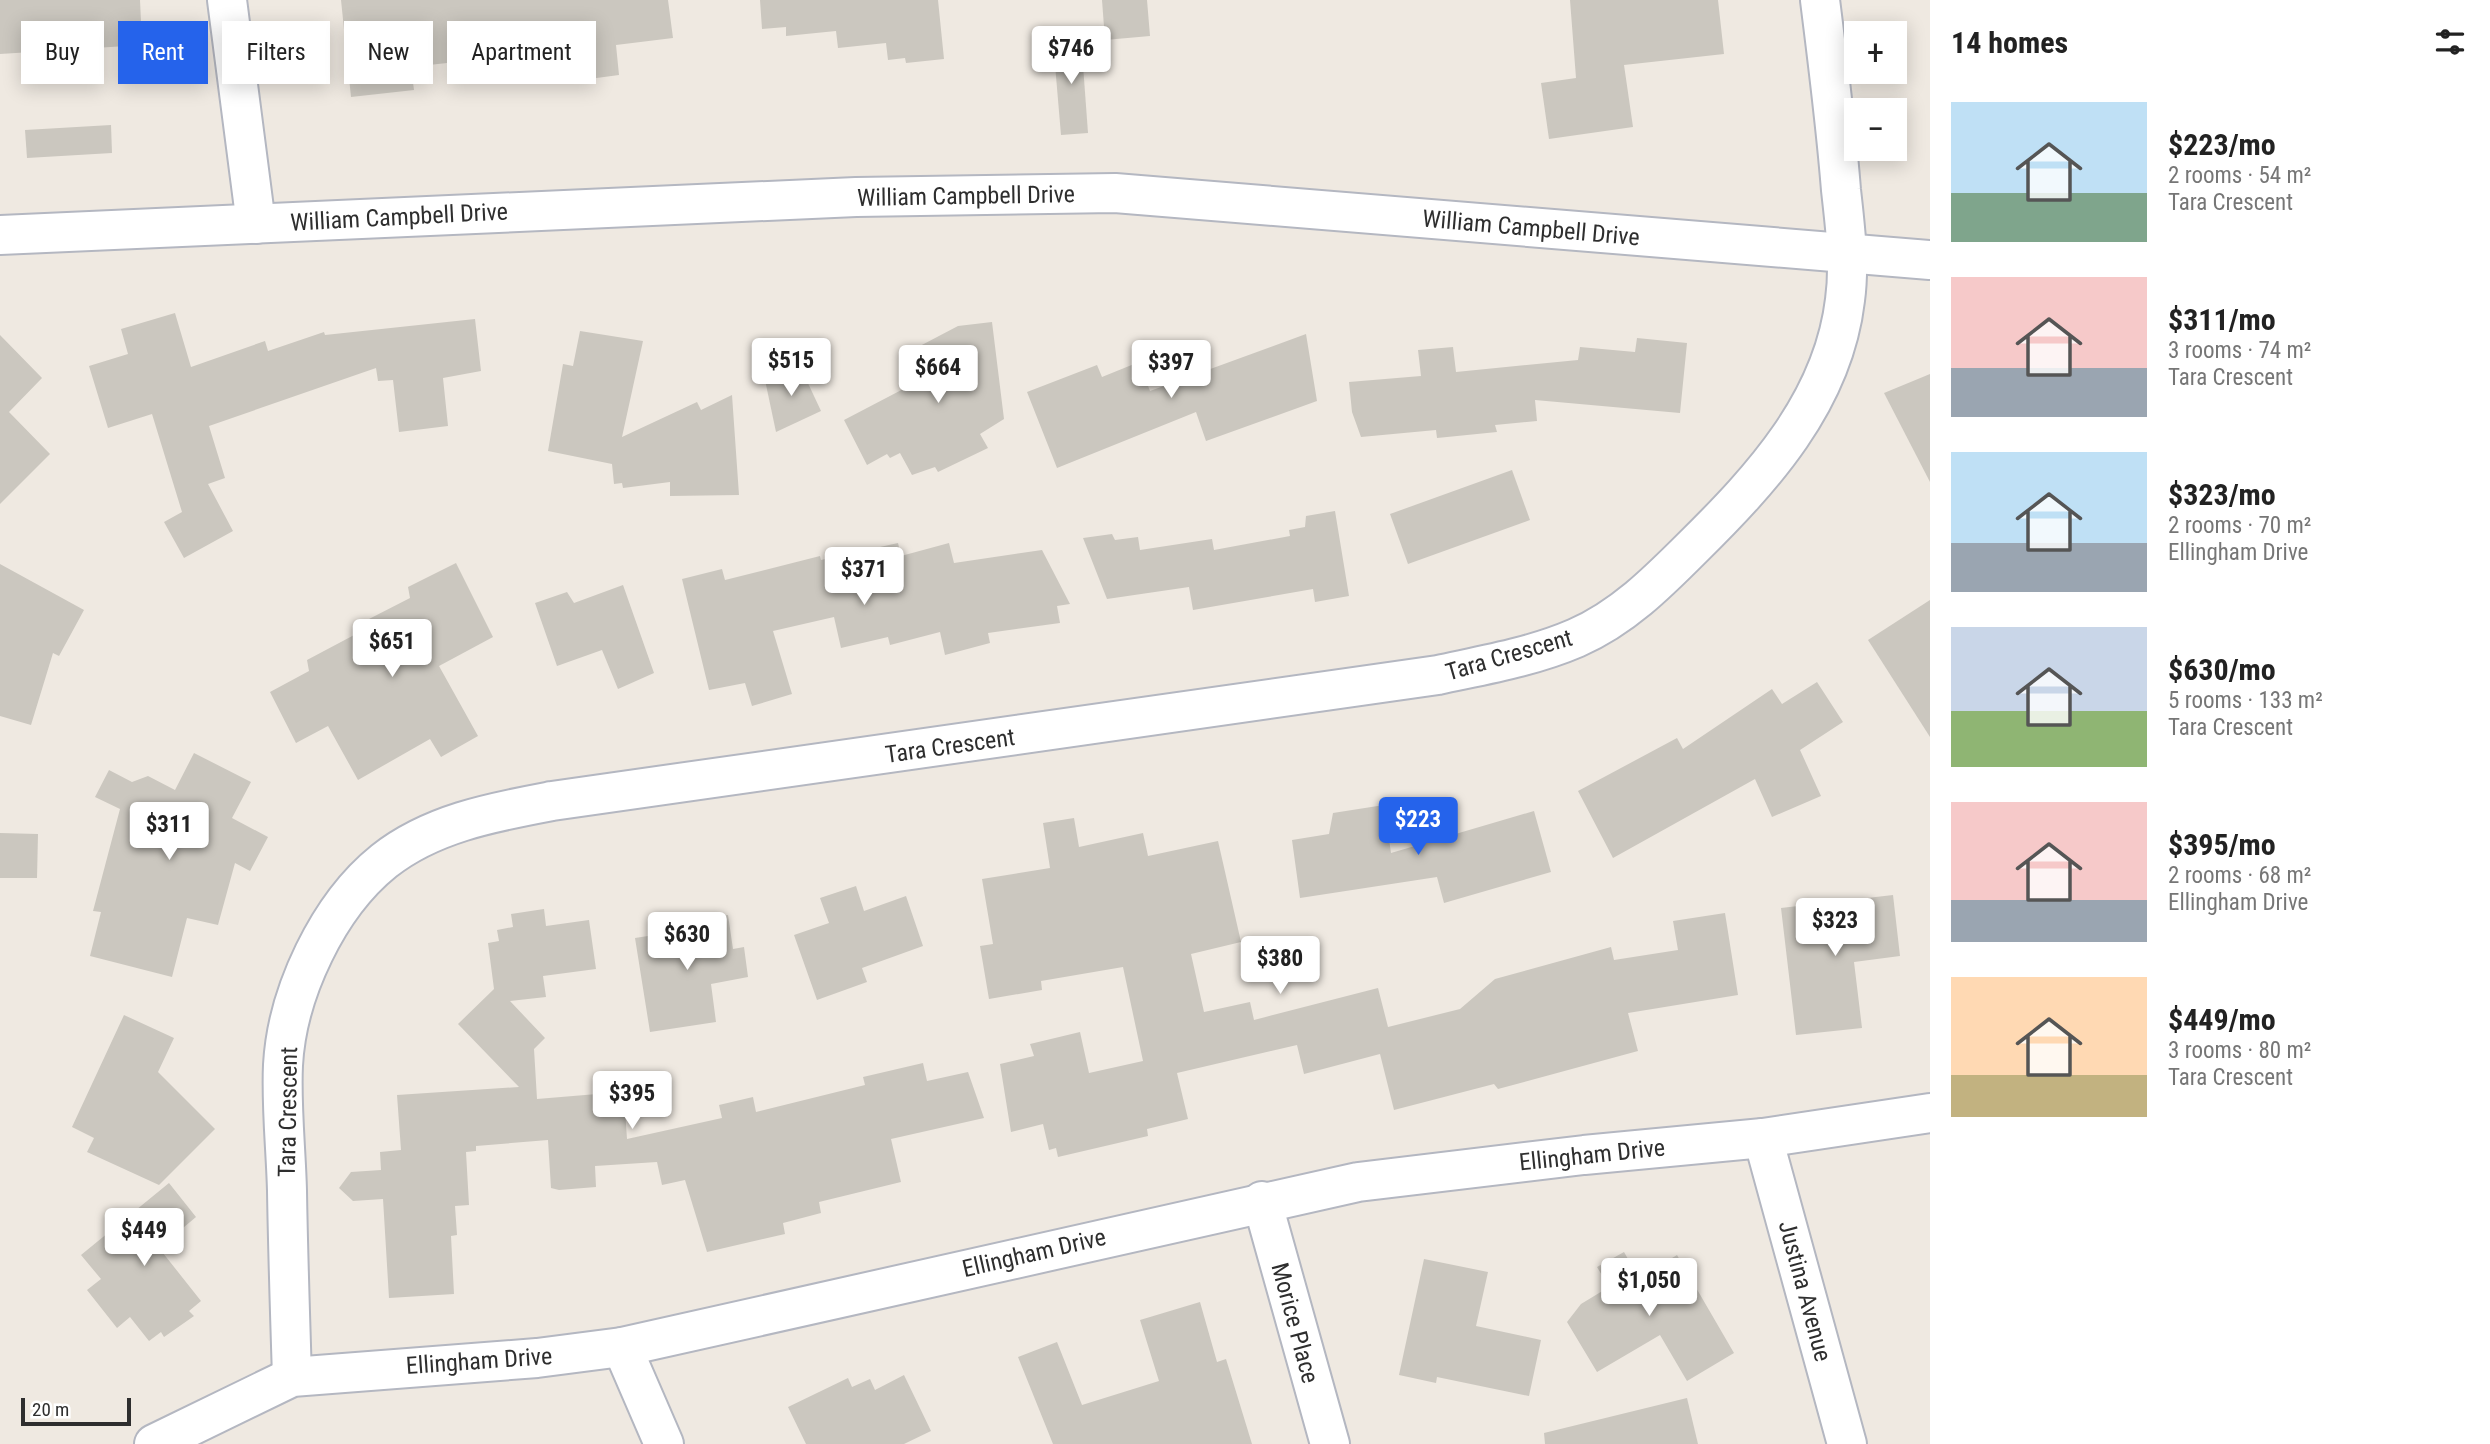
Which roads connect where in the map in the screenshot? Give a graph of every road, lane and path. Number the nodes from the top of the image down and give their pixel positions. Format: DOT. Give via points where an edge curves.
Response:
graph roads {
  1 [pos="227,0"];
  2 [pos="1820,0"];
  3 [pos="256,224"];
  4 [pos="0,235"];
  5 [pos="1847,256"];
  6 [pos="1930,260"];
  7 [pos="1930,1113"];
  8 [pos="1763,1139"];
  9 [pos="1262,1201"];
  10 [pos="622,1346"];
  11 [pos="292,1377"];
  12 [pos="154,1444"];
  13 [pos="664,1444"];
  14 [pos="1330,1444"];
  15 [pos="1847,1444"];
  1 -- 3 [label="street"];
  2 -- 5 [label="street, Tara Crescent"];
  3 -- 4 [label="street, William Campbell Drive"];
  3 -- 5 [label="street, William Campbell Drive" via="856,197 1115,192"];
  5 -- 6 [label="street, William Campbell Drive"];
  5 -- 11 [label="street, Tara Crescent" via="1838,335 1819,385 1777,457 1732,509 1653,586 1609,621 1576,638 1438,676 552,801 482,815 427,835 385,861 353,892 322,938 294,1004 285,1051"];
  7 -- 8 [label="street, Ellingham Drive"];
  8 -- 9 [label="street, Ellingham Drive" via="1450,1170"];
  8 -- 15 [label="street, Justina Avenue"];
  9 -- 10 [label="street, Ellingham Drive"];
  9 -- 14 [label="street, Morice Place"];
  10 -- 11 [label="street, Ellingham Drive" via="537,1358"];
  10 -- 13 [label="street"];
  11 -- 12 [label="street, Ellingham Drive"];
}
